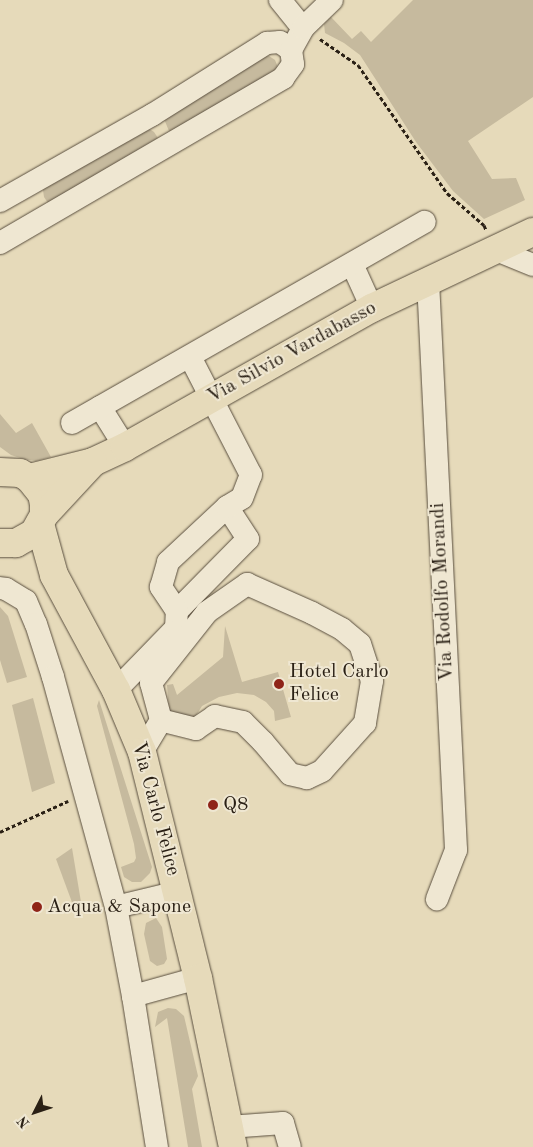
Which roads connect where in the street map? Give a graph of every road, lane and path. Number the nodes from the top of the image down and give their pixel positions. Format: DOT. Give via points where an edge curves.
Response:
graph roads {
  1 [pos="280,0"];
  2 [pos="332,0"];
  3 [pos="303,28"];
  4 [pos="291,50"];
  5 [pos="152,115"];
  6 [pos="169,146"];
  7 [pos="24,188"];
  8 [pos="0,201"];
  9 [pos="42,219"];
  10 [pos="425,222"];
  11 [pos="533,232"];
  12 [pos="0,243"];
  13 [pos="494,249"];
  14 [pos="352,264"];
  15 [pos="533,265"];
  16 [pos="428,281"];
  17 [pos="372,308"];
  18 [pos="190,357"];
  19 [pos="210,399"];
  20 [pos="100,407"];
  21 [pos="72,423"];
  22 [pos="125,447"];
  23 [pos="93,462"];
  24 [pos="10,471"];
  25 [pos="228,507"];
  26 [pos="42,519"];
  27 [pos="8,543"];
  28 [pos="54,575"];
  29 [pos="0,588"];
  30 [pos="177,611"];
  31 [pos="116,690"];
  32 [pos="161,720"];
  33 [pos="142,752"];
  34 [pos="85,794"];
  35 [pos="0,832"];
  36 [pos="178,892"];
  37 [pos="437,900"];
  38 [pos="116,907"];
  39 [pos="198,978"];
  40 [pos="133,996"];
  41 [pos="231,1137"];
  42 [pos="157,1147"];
  43 [pos="290,1147"];
  1 -- 3 [label="street"];
  2 -- 3 [label="street"];
  3 -- 4 [label="street"];
  3 -- 13 [label="path" via="358,65 447,193 484,225"];
  4 -- 5 [label="street" via="280,42 268,44"];
  4 -- 6 [label="street" via="293,64 283,78"];
  5 -- 6 [label="street"];
  5 -- 7 [label="street"];
  6 -- 9 [label="street"];
  7 -- 8 [label="street"];
  7 -- 9 [label="street"];
  9 -- 12 [label="street"];
  10 -- 14 [label="street"];
  11 -- 13 [label="main road, Via Silvio Vardabasso"];
  13 -- 15 [label="street"];
  13 -- 16 [label="main road, Via Silvio Vardabasso"];
  14 -- 17 [label="street"];
  14 -- 18 [label="street"];
  16 -- 17 [label="main road, Via Silvio Vardabasso"];
  16 -- 37 [label="street, Via Rodolfo Morandi" via="456,850"];
  17 -- 19 [label="main road, Via Silvio Vardabasso"];
  18 -- 19 [label="street"];
  18 -- 20 [label="street"];
  19 -- 22 [label="main road, Via Silvio Vardabasso"];
  19 -- 25 [label="street" via="251,475 242,498"];
  20 -- 21 [label="street"];
  20 -- 22 [label="street"];
  22 -- 23 [label="main road, Via Silvio Vardabasso"];
  23 -- 24 [label="main road, Via Silvio Vardabasso"];
  23 -- 26 [label="main road, Via Silvio Vardabasso"];
  24 -- 26 [label="main road, Via Carlo Felice" via="42,494"];
  25 -- 30 [label="street" via="168,562 161,587"];
  25 -- 30 [label="street" via="248,539"];
  26 -- 27 [label="main road, Via Silvio Vardabasso" via="30,536"];
  26 -- 28 [label="main road, Via Carlo Felice"];
  27 -- 28 [label="main road, Via Carlo Felice"];
  28 -- 31 [label="main road, Via Carlo Felice"];
  29 -- 34 [label="street" via="26,601 36,624"];
  30 -- 31 [label="street" via="176,628"];
  31 -- 33 [label="main road, Via Carlo Felice"];
  32 -- 32 [label="street" via="196,729 215,716 243,722 290,774 307,778 322,771 365,723 372,681 360,644 342,629 247,584 207,612 151,683"];
  32 -- 33 [label="street"];
  33 -- 36 [label="main road, Via Carlo Felice"];
  34 -- 35 [label="path"];
  34 -- 38 [label="street"];
  36 -- 38 [label="street"];
  36 -- 39 [label="main road, Via Carlo Felice"];
  38 -- 40 [label="street"];
  39 -- 40 [label="street"];
  39 -- 41 [label="main road, Via Carlo Felice"];
  40 -- 42 [label="street"];
  41 -- 43 [label="street" via="283,1123"];
}
